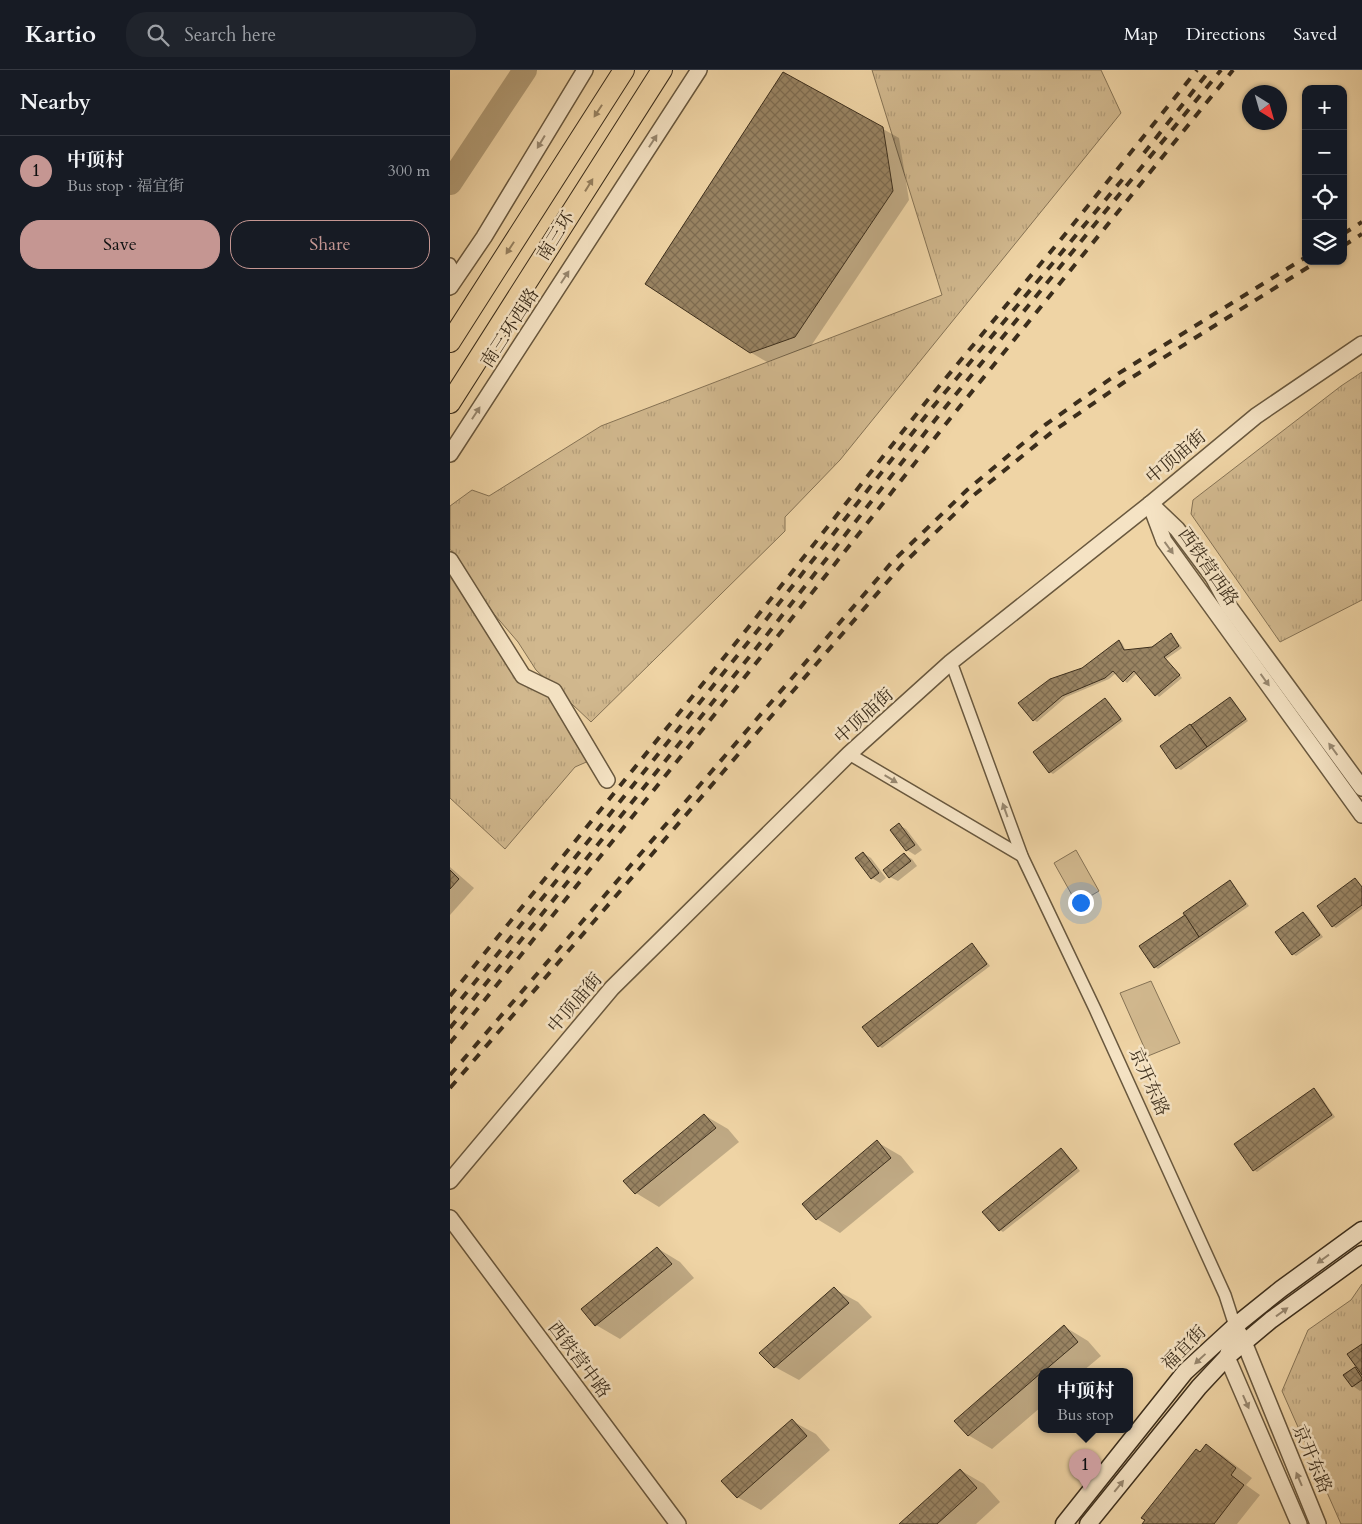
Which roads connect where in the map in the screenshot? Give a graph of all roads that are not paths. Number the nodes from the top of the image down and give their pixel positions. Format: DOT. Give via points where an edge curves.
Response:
graph roads {
  1 [pos="585,70"];
  2 [pos="624,70"];
  3 [pos="662,70"];
  4 [pos="699,70"];
  5 [pos="452,276"];
  6 [pos="450,342"];
  7 [pos="1362,344"];
  8 [pos="450,403"];
  9 [pos="450,454"];
  10 [pos="1150,504"];
  11 [pos="450,560"];
  12 [pos="952,662"];
  13 [pos="850,754"];
  14 [pos="607,780"];
  15 [pos="1362,788"];
  16 [pos="1362,815"];
  17 [pos="1022,856"];
  18 [pos="450,1181"];
  19 [pos="450,1218"];
  20 [pos="1362,1230"];
  21 [pos="1362,1254"];
  22 [pos="1235,1326"];
  23 [pos="1244,1342"];
  24 [pos="1227,1357"];
  25 [pos="678,1524"];
  26 [pos="1064,1524"];
  27 [pos="1088,1524"];
  28 [pos="1299,1524"];
  29 [pos="1318,1524"];
  1 -- 5 [label="street, one-way" via="484,237"];
  2 -- 6 [label="highway, 南三环, one-way"];
  8 -- 3 [label="highway, 南三环, one-way"];
  9 -- 4 [label="street, 南三环西路, one-way"];
  7 -- 10 [label="street, 中顶庙街" via="1256,416"];
  10 -- 12 [label="street, 中顶庙街"];
  15 -- 10 [label="street, 西铁营西路, one-way" via="1228,605 1213,577 1177,529"];
  10 -- 16 [label="street, 西铁营西路, one-way" via="1164,540"];
  11 -- 14 [label="street" via="523,676 554,691"];
  12 -- 13 [label="street, 中顶庙街"];
  17 -- 12 [label="street, one-way"];
  13 -- 17 [label="street, one-way"];
  13 -- 18 [label="street, 中顶庙街" via="612,988"];
  17 -- 22 [label="street, 京开东路" via="1100,1018 1225,1295"];
  19 -- 25 [label="street, 西铁营中路"];
  20 -- 22 [label="main road, 福宜街, one-way"];
  23 -- 21 [label="main road, 福宜街, one-way"];
  22 -- 23 [label="street, 京开东路"];
  22 -- 24 [label="street"];
  22 -- 26 [label="main road, 福宜街, one-way" via="1181,1377"];
  23 -- 24 [label="main road, 福宜街"];
  29 -- 23 [label="street, 京开东路, one-way"];
  27 -- 24 [label="main road, 福宜街, one-way"];
  24 -- 28 [label="street, one-way"];
}
